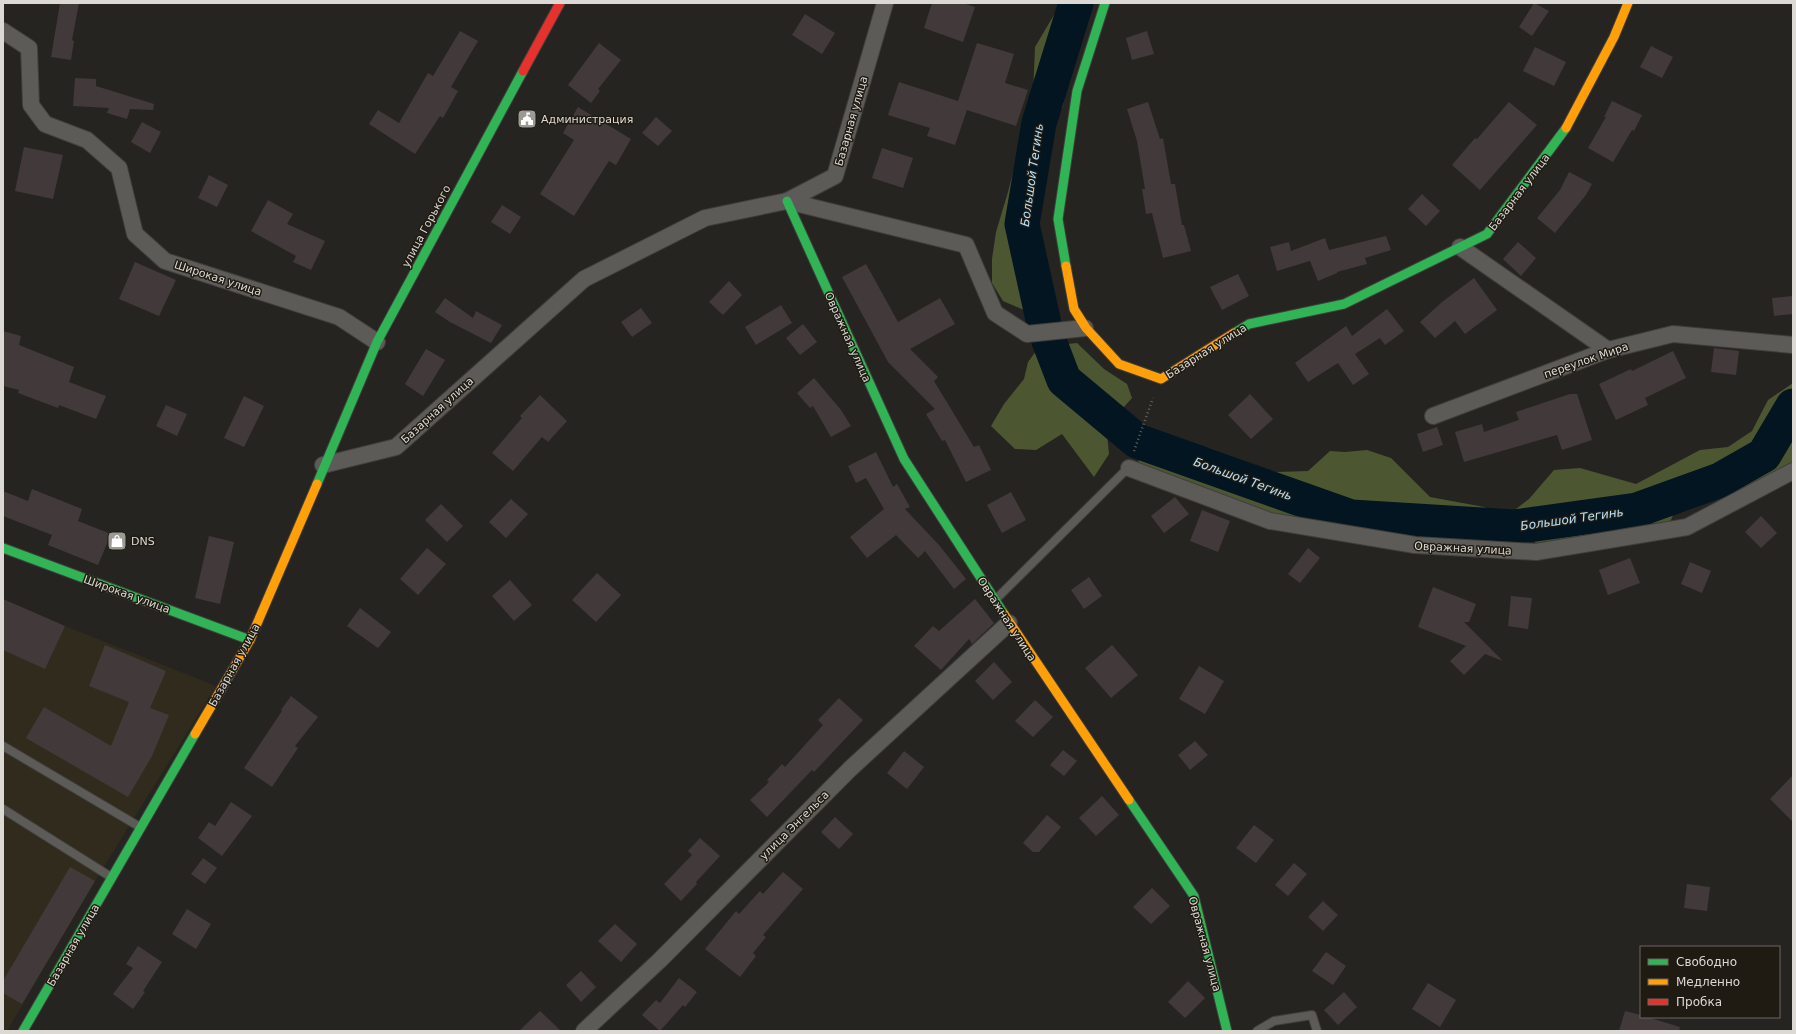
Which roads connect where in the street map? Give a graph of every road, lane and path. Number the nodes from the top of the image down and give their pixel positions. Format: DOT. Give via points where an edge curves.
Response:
graph roads {
  1 [pos="560,3"];
  2 [pos="885,3"];
  3 [pos="1105,3"];
  4 [pos="1628,3"];
  5 [pos="3,31"];
  6 [pos="787,200"];
  7 [pos="1460,247"];
  8 [pos="1086,328"];
  9 [pos="377,342"];
  10 [pos="1793,345"];
  11 [pos="1608,350"];
  12 [pos="1152,398"];
  13 [pos="1433,416"];
  14 [pos="1137,441"];
  15 [pos="323,466"];
  16 [pos="1129,468"];
  17 [pos="1793,471"];
  18 [pos="3,548"];
  19 [pos="994,600"];
  20 [pos="1009,623"];
  21 [pos="250,640"];
  22 [pos="3,746"];
  23 [pos="3,809"];
  24 [pos="141,828"];
  25 [pos="112,878"];
  26 [pos="23,1031"];
  27 [pos="584,1031"];
  28 [pos="1227,1031"];
  29 [pos="1257,1031"];
  30 [pos="1317,1031"];
  1 -- 9 [label="street, улица Горького"];
  2 -- 6 [label="street, Базарная улица" via="835,176"];
  3 -- 8 [label="street, Базарная улица" via="1077,91 1058,219 1074,308"];
  4 -- 7 [label="street, Базарная улица" via="1614,37 1562,135 1487,234"];
  5 -- 9 [label="street, Широкая улица" via="29,48 31,105 45,124 87,140 119,168 135,234 165,261 339,317"];
  6 -- 8 [label="street" via="966,245 995,313 1027,334"];
  6 -- 15 [label="street, Базарная улица" via="705,218 584,279 396,447"];
  6 -- 19 [label="street, Овражная улица" via="904,459"];
  7 -- 8 [label="street, Базарная улица" via="1344,304 1248,324 1161,379 1119,364"];
  7 -- 11 [label="street"];
  9 -- 15 [label="street, улица Горького"];
  10 -- 11 [label="street, переулок Мира" via="1673,334"];
  11 -- 13 [label="street, переулок Мира"];
  12 -- 14 [label="path"];
  15 -- 21 [label="street, Базарная улица"];
  16 -- 17 [label="street, Овражная улица" via="1270,521 1415,546 1536,552 1687,527"];
  16 -- 19 [label="lane"];
  18 -- 21 [label="street, Широкая улица"];
  19 -- 20 [label="street, Овражная улица"];
  20 -- 27 [label="street, улица Энгельса" via="850,769 660,960"];
  20 -- 28 [label="street, Овражная улица" via="1194,896"];
  21 -- 24 [label="street, Базарная улица"];
  22 -- 24 [label="lane"];
  23 -- 25 [label="lane"];
  24 -- 25 [label="street, Базарная улица"];
  25 -- 26 [label="street, Базарная улица"];
  29 -- 30 [label="lane" via="1274,1021 1312,1015"];
}
